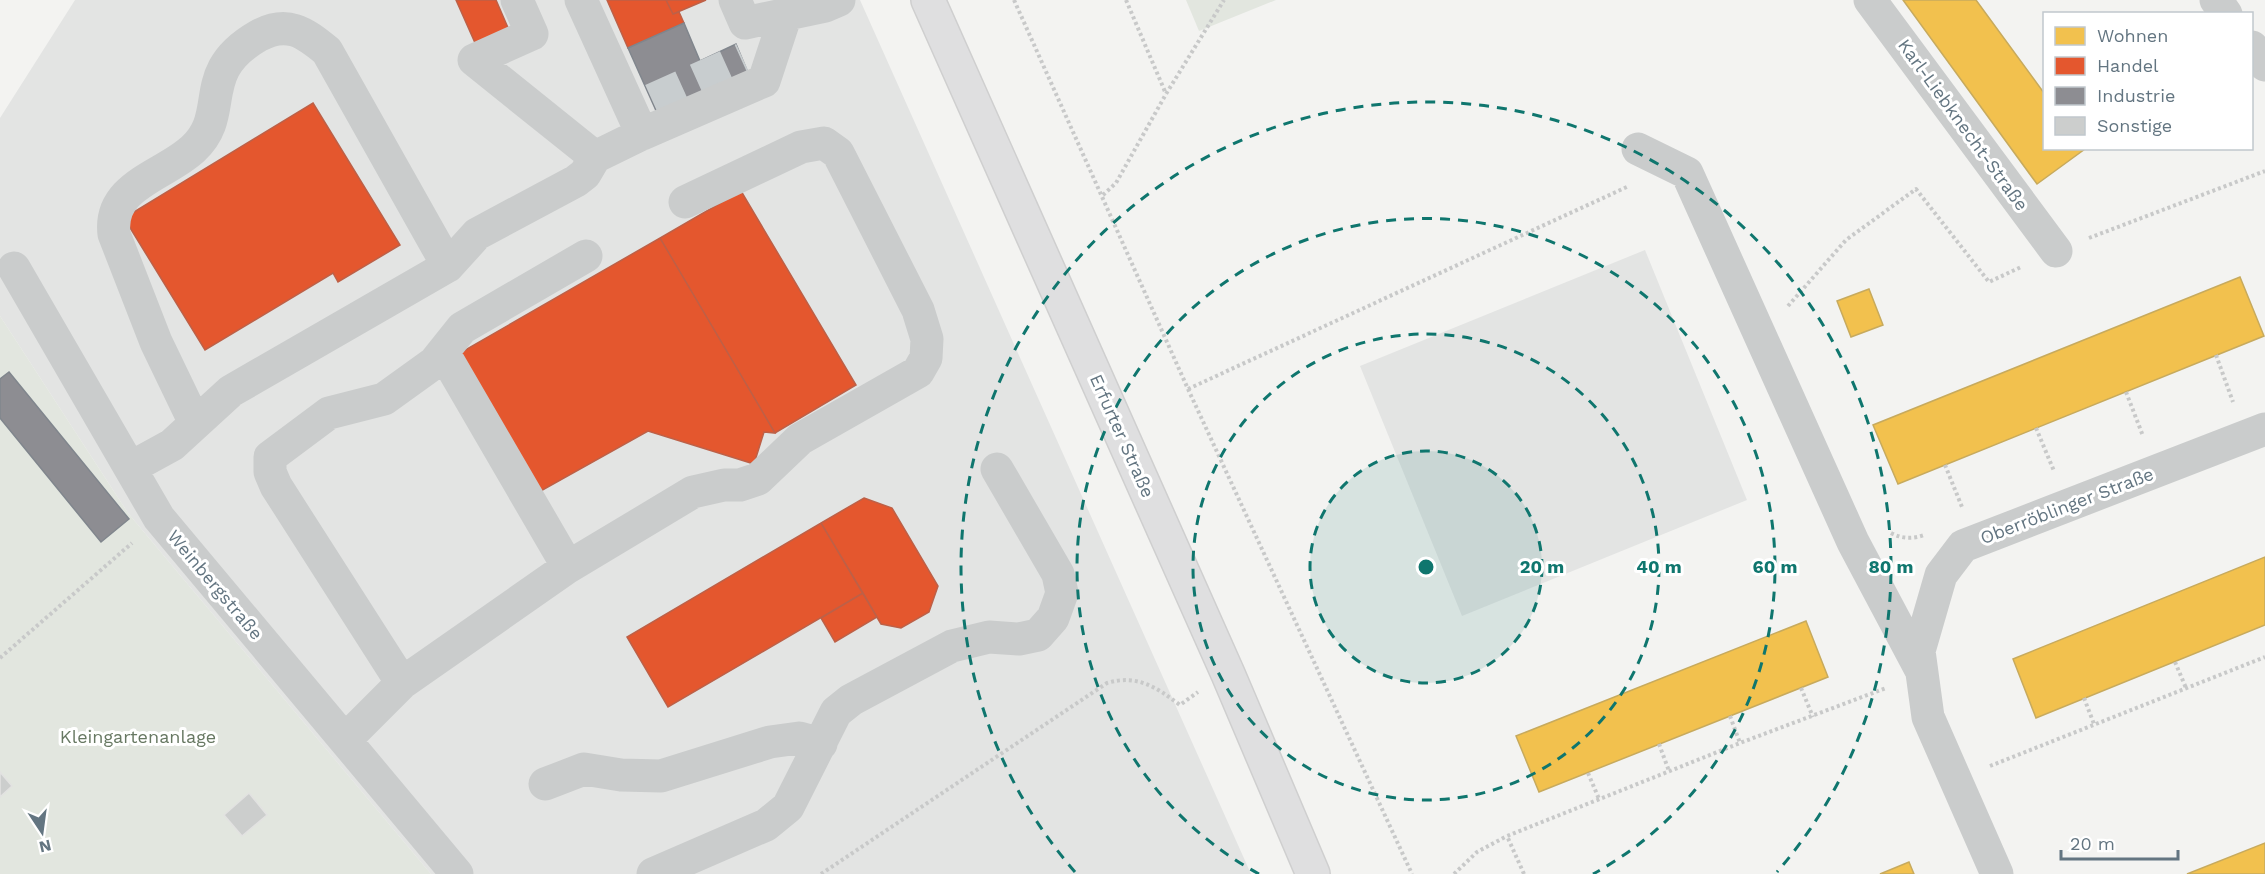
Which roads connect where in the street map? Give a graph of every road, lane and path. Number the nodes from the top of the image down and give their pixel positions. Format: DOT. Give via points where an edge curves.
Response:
graph roads {
  1 [pos="518,0"];
  2 [pos="581,0"];
  3 [pos="735,0"];
  4 [pos="839,0"];
  5 [pos="928,0"];
  6 [pos="1014,0"];
  7 [pos="1126,0"];
  8 [pos="1224,0"];
  9 [pos="1870,0"];
  10 [pos="786,14"];
  11 [pos="776,45"];
  12 [pos="2253,48"];
  13 [pos="743,60"];
  14 [pos="2265,65"];
  15 [pos="1166,94"];
  16 [pos="642,114"];
  17 [pos="1638,149"];
  18 [pos="596,157"];
  19 [pos="2265,171"];
  20 [pos="1635,183"];
  21 [pos="1103,195"];
  22 [pos="685,202"];
  23 [pos="2056,251"];
  24 [pos="586,256"];
  25 [pos="448,266"];
  26 [pos="14,268"];
  27 [pos="1989,281"];
  28 [pos="1780,315"];
  29 [pos="443,352"];
  30 [pos="2216,355"];
  31 [pos="1188,389"];
  32 [pos="2126,392"];
  33 [pos="2234,404"];
  34 [pos="195,423"];
  35 [pos="2036,428"];
  36 [pos="2265,429"];
  37 [pos="2144,439"];
  38 [pos="1945,465"];
  39 [pos="130,468"];
  40 [pos="996,469"];
  41 [pos="2054,472"];
  42 [pos="1962,508"];
  43 [pos="159,518"];
  44 [pos="1885,530"];
  45 [pos="1926,534"];
  46 [pos="568,567"];
  47 [pos="2265,657"];
  48 [pos="0,658"];
  49 [pos="2175,662"];
  50 [pos="1921,670"];
  51 [pos="1228,674"];
  52 [pos="402,683"];
  53 [pos="1801,688"];
  54 [pos="2186,688"];
  55 [pos="2084,698"];
  56 [pos="1730,716"];
  57 [pos="1813,717"];
  58 [pos="2094,724"];
  59 [pos="345,740"];
  60 [pos="1740,743"];
  61 [pos="821,744"];
  62 [pos="1659,744"];
  63 [pos="1669,771"];
  64 [pos="1588,773"];
  65 [pos="1955,780"];
  66 [pos="545,784"];
  67 [pos="1599,799"];
  68 [pos="1507,836"];
  69 [pos="457,874"];
  70 [pos="652,874"];
  71 [pos="821,874"];
  72 [pos="1313,874"];
  73 [pos="1412,874"];
  74 [pos="1454,874"];
  75 [pos="1524,874"];
  76 [pos="1997,874"];
  1 -- 18 [label="street" via="532,34 474,60"];
  2 -- 16 [label="street"];
  3 -- 10 [label="street" via="745,23"];
  4 -- 10 [label="street"];
  5 -- 51 [label="main road, Erfurter Straße"];
  6 -- 21 [label="path"];
  7 -- 15 [label="path"];
  8 -- 15 [label="path"];
  9 -- 23 [label="street, Karl-Liebknecht-Straße"];
  10 -- 11 [label="street"];
  11 -- 13 [label="street"];
  11 -- 16 [label="street" via="764,81"];
  12 -- 14 [label="street"];
  15 -- 21 [label="path" via="1116,183"];
  16 -- 18 [label="street"];
  17 -- 50 [label="street" via="1687,173 1853,542"];
  18 -- 25 [label="street" via="576,181 477,234"];
  19 -- 23 [label="path"];
  20 -- 31 [label="path"];
  21 -- 31 [label="path"];
  22 -- 46 [label="street" via="801,147 824,143 838,153 918,310 927,339 926,358 918,372 800,439 758,479 693,492"];
  24 -- 29 [label="street" via="462,328"];
  25 -- 34 [label="street" via="231,391"];
  25 -- 34 [label="street" via="327,51 304,32 285,26 268,30 241,46 226,62 217,81 208,132 191,151 120,199 112,223 156,342"];
  26 -- 39 [label="street, Weinbergstraße"];
  27 -- 28 [label="path" via="1916,189 1846,240"];
  29 -- 46 [label="street"];
  29 -- 52 [label="street" via="384,399 329,413 270,457 270,472 276,486"];
  30 -- 33 [label="path"];
  31 -- 73 [label="path"];
  32 -- 37 [label="path"];
  34 -- 39 [label="street" via="172,445"];
  35 -- 41 [label="path"];
  36 -- 50 [label="street, Oberröblinger Straße" via="1963,546 1941,575 1919,651"];
  38 -- 42 [label="path"];
  39 -- 43 [label="street, Weinbergstraße"];
  40 -- 61 [label="street" via="1058,574 1062,593 1053,618 1038,635 988,638 951,646 851,700 836,712"];
  43 -- 48 [label="path"];
  43 -- 59 [label="street, Weinbergstraße"];
  44 -- 45 [label="path" via="1899,537"];
  46 -- 52 [label="street"];
  47 -- 54 [label="path"];
  49 -- 54 [label="path"];
  50 -- 57 [label="path"];
  50 -- 65 [label="street, Oberröblinger Straße" via="1928,717"];
  51 -- 71 [label="path" via="1180,705 1136,679 1107,683"];
  51 -- 72 [label="main road, Erfurter Straße"];
  52 -- 59 [label="street"];
  53 -- 57 [label="path"];
  54 -- 58 [label="path"];
  55 -- 58 [label="path"];
  56 -- 60 [label="path"];
  57 -- 60 [label="path"];
  58 -- 65 [label="path"];
  59 -- 69 [label="street, Weinbergstraße"];
  60 -- 63 [label="path"];
  61 -- 66 [label="street" via="798,738 771,742 661,776 584,769"];
  61 -- 70 [label="street" via="788,807 766,825"];
  62 -- 63 [label="path"];
  63 -- 67 [label="path"];
  64 -- 67 [label="path"];
  65 -- 76 [label="street, Oberröblinger Straße"];
  67 -- 68 [label="path"];
  68 -- 74 [label="path" via="1477,852"];
  68 -- 75 [label="path"];
}
